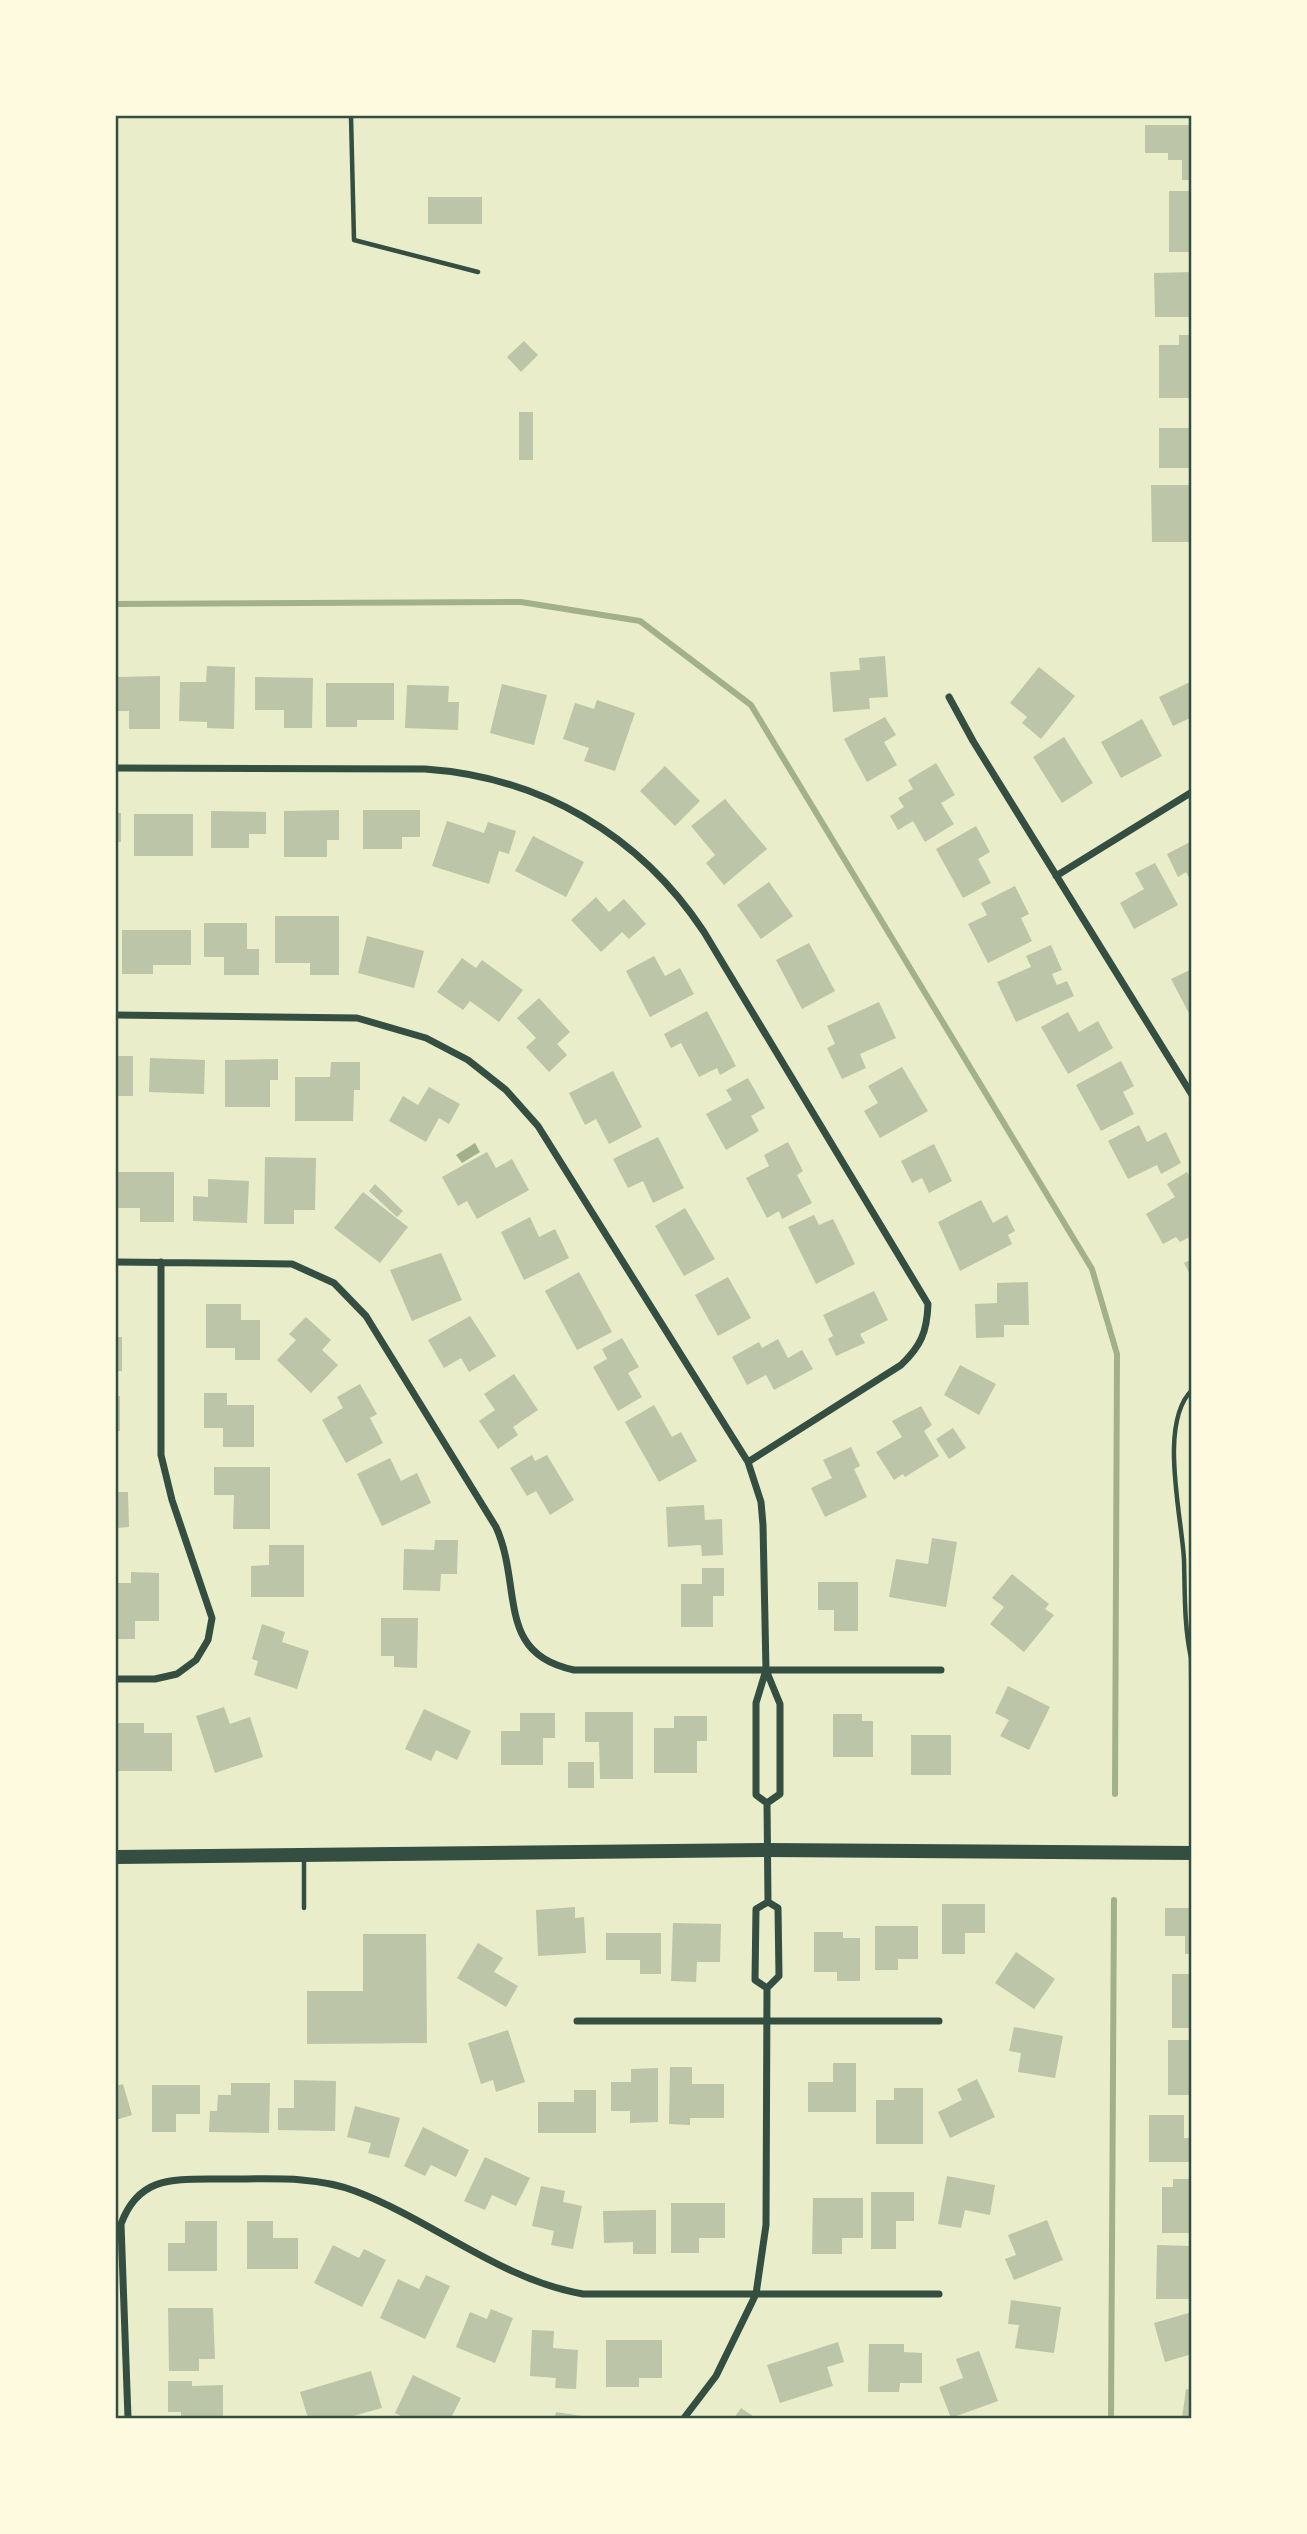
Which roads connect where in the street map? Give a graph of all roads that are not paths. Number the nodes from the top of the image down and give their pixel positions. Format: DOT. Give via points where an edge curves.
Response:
graph roads {
  1 [pos="351,116"];
  2 [pos="478,272"];
  3 [pos="949,697"];
  4 [pos="116,768"];
  5 [pos="1192,792"];
  6 [pos="1056,876"];
  7 [pos="116,1015"];
  8 [pos="1191,1093"];
  9 [pos="116,1262"];
  10 [pos="161,1262"];
  11 [pos="1192,1391"];
  12 [pos="748,1462"];
  13 [pos="1191,1657"];
  14 [pos="766,1670"];
  15 [pos="941,1670"];
  16 [pos="116,1679"];
  17 [pos="1192,1766"];
  18 [pos="766,1803"];
  19 [pos="767,1850"];
  20 [pos="1192,1853"];
  21 [pos="304,1854"];
  22 [pos="116,1857"];
  23 [pos="768,1902"];
  24 [pos="304,1908"];
  25 [pos="767,1988"];
  26 [pos="577,2021"];
  27 [pos="939,2021"];
  28 [pos="767,2023"];
  29 [pos="756,2294"];
  30 [pos="939,2294"];
  31 [pos="128,2418"];
  32 [pos="684,2418"];
  1 -- 2 [label="lane" via="354,240"];
  3 -- 6 [label="street"];
  4 -- 12 [label="street" via="425,769 472,774 519,786 584,815 624,842 661,876 704,932 928,1304 927,1328 918,1349 901,1365"];
  5 -- 6 [label="street"];
  6 -- 8 [label="street"];
  7 -- 12 [label="street" via="358,1018 426,1038 468,1060 506,1090 538,1126"];
  9 -- 10 [label="street"];
  10 -- 14 [label="street" via="292,1264 314,1271 352,1298 496,1527 506,1549 519,1633 532,1653 551,1666 574,1670"];
  10 -- 16 [label="street" via="161,1455 212,1618 208,1640 196,1660 177,1674"];
  11 -- 13 [label="lane" via="1183,1399 1175,1427 1184,1623"];
  12 -- 14 [label="street" via="763,1525"];
  13 -- 17 [label="lane"];
  14 -- 15 [label="street"];
  14 -- 18 [label="street" via="756,1703 756,1795"];
  14 -- 18 [label="street" via="780,1704 780,1794"];
  18 -- 19 [label="street"];
  19 -- 20 [label="main road"];
  19 -- 21 [label="main road"];
  19 -- 23 [label="street"];
  21 -- 22 [label="main road"];
  21 -- 24 [label="lane"];
  23 -- 25 [label="street" via="778,1908 779,1976"];
  23 -- 25 [label="street" via="756,1909 755,1980"];
  25 -- 28 [label="street"];
  26 -- 28 [label="street"];
  27 -- 28 [label="street"];
  28 -- 29 [label="street" via="766,2225"];
  29 -- 30 [label="street"];
  29 -- 31 [label="street" via="606,2295 560,2290 517,2274 355,2191 310,2180 177,2179 150,2186 135,2196 121,2224"];
  29 -- 32 [label="street" via="716,2376"];
}
